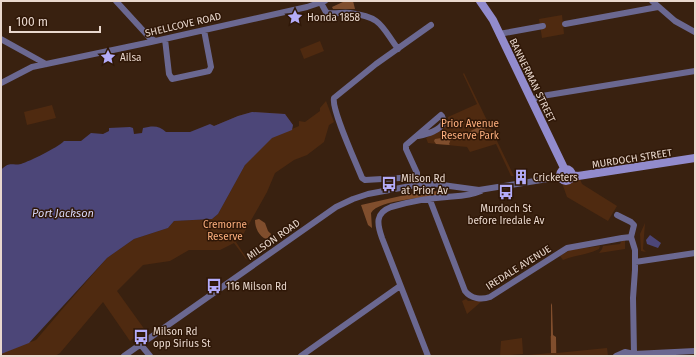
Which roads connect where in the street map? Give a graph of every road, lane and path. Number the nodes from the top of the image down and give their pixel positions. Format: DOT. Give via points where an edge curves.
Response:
graph roads {
  1 [pos="116,1"];
  2 [pos="480,1"];
  3 [pos="652,1"];
  4 [pos="323,2"];
  5 [pos="658,7"];
  6 [pos="565,24"];
  7 [pos="431,25"];
  8 [pos="543,26"];
  9 [pos="204,30"];
  10 [pos="695,32"];
  11 [pos="499,34"];
  12 [pos="1,39"];
  13 [pos="165,39"];
  14 [pos="155,40"];
  15 [pos="398,50"];
  16 [pos="46,64"];
  17 [pos="695,71"];
  18 [pos="1,83"];
  19 [pos="531,100"];
  20 [pos="418,136"];
  21 [pos="695,158"];
  22 [pos="562,173"];
  23 [pos="417,177"];
  24 [pos="416,185"];
  25 [pos="452,187"];
  26 [pos="484,189"];
  27 [pos="447,197"];
  28 [pos="430,200"];
  29 [pos="616,215"];
  30 [pos="631,237"];
  31 [pos="695,253"];
  32 [pos="635,262"];
  33 [pos="400,286"];
  34 [pos="141,344"];
  35 [pos="695,351"];
  36 [pos="633,355"];
  37 [pos="124,356"];
  38 [pos="150,356"];
  39 [pos="301,356"];
  40 [pos="428,356"];
  41 [pos="616,356"];
  1 -- 14 [label="street"];
  2 -- 11 [label="main road, BANNERMAN STREET"];
  3 -- 5 [label="street"];
  4 -- 9 [label="street, SHELLCOVE ROAD"];
  4 -- 15 [label="street" via="328,13 350,13 377,21 384,27"];
  5 -- 6 [label="street"];
  5 -- 10 [label="street" via="675,21"];
  7 -- 15 [label="street"];
  8 -- 11 [label="street"];
  9 -- 13 [label="street, SHELLCOVE ROAD"];
  9 -- 13 [label="street" via="211,67 209,71 172,79 169,74"];
  11 -- 19 [label="main road, BANNERMAN STREET"];
  12 -- 16 [label="street"];
  13 -- 14 [label="street, SHELLCOVE ROAD"];
  14 -- 16 [label="street, SHELLCOVE ROAD"];
  15 -- 23 [label="street" via="334,98 333,103 362,178 365,180"];
  16 -- 18 [label="street, SHELLCOVE ROAD" via="28,68"];
  17 -- 19 [label="street" via="542,96"];
  19 -- 22 [label="main road, BANNERMAN STREET"];
  20 -- 23 [label="street" via="405,147"];
  21 -- 22 [label="main road, MURDOCH STREET" via="571,175 566,181 561,180"];
  22 -- 26 [label="street"];
  23 -- 24 [label="street"];
  24 -- 25 [label="street, MILSON ROAD" via="435,184"];
  24 -- 34 [label="street, MILSON ROAD" via="368,194 336,207"];
  25 -- 26 [label="street"];
  25 -- 27 [label="street"];
  26 -- 27 [label="street" via="472,195"];
  27 -- 28 [label="street"];
  28 -- 30 [label="street, IREDALE AVENUE" via="465,291 472,297 490,297 568,248"];
  28 -- 33 [label="street" via="386,208 378,221"];
  29 -- 30 [label="street" via="634,226"];
  30 -- 32 [label="street"];
  31 -- 32 [label="street"];
  32 -- 36 [label="street"];
  33 -- 39 [label="street"];
  33 -- 40 [label="street"];
  34 -- 37 [label="street, MILSON ROAD"];
  34 -- 38 [label="street"];
  35 -- 36 [label="street"];
  36 -- 41 [label="street" via="625,352"];
}
